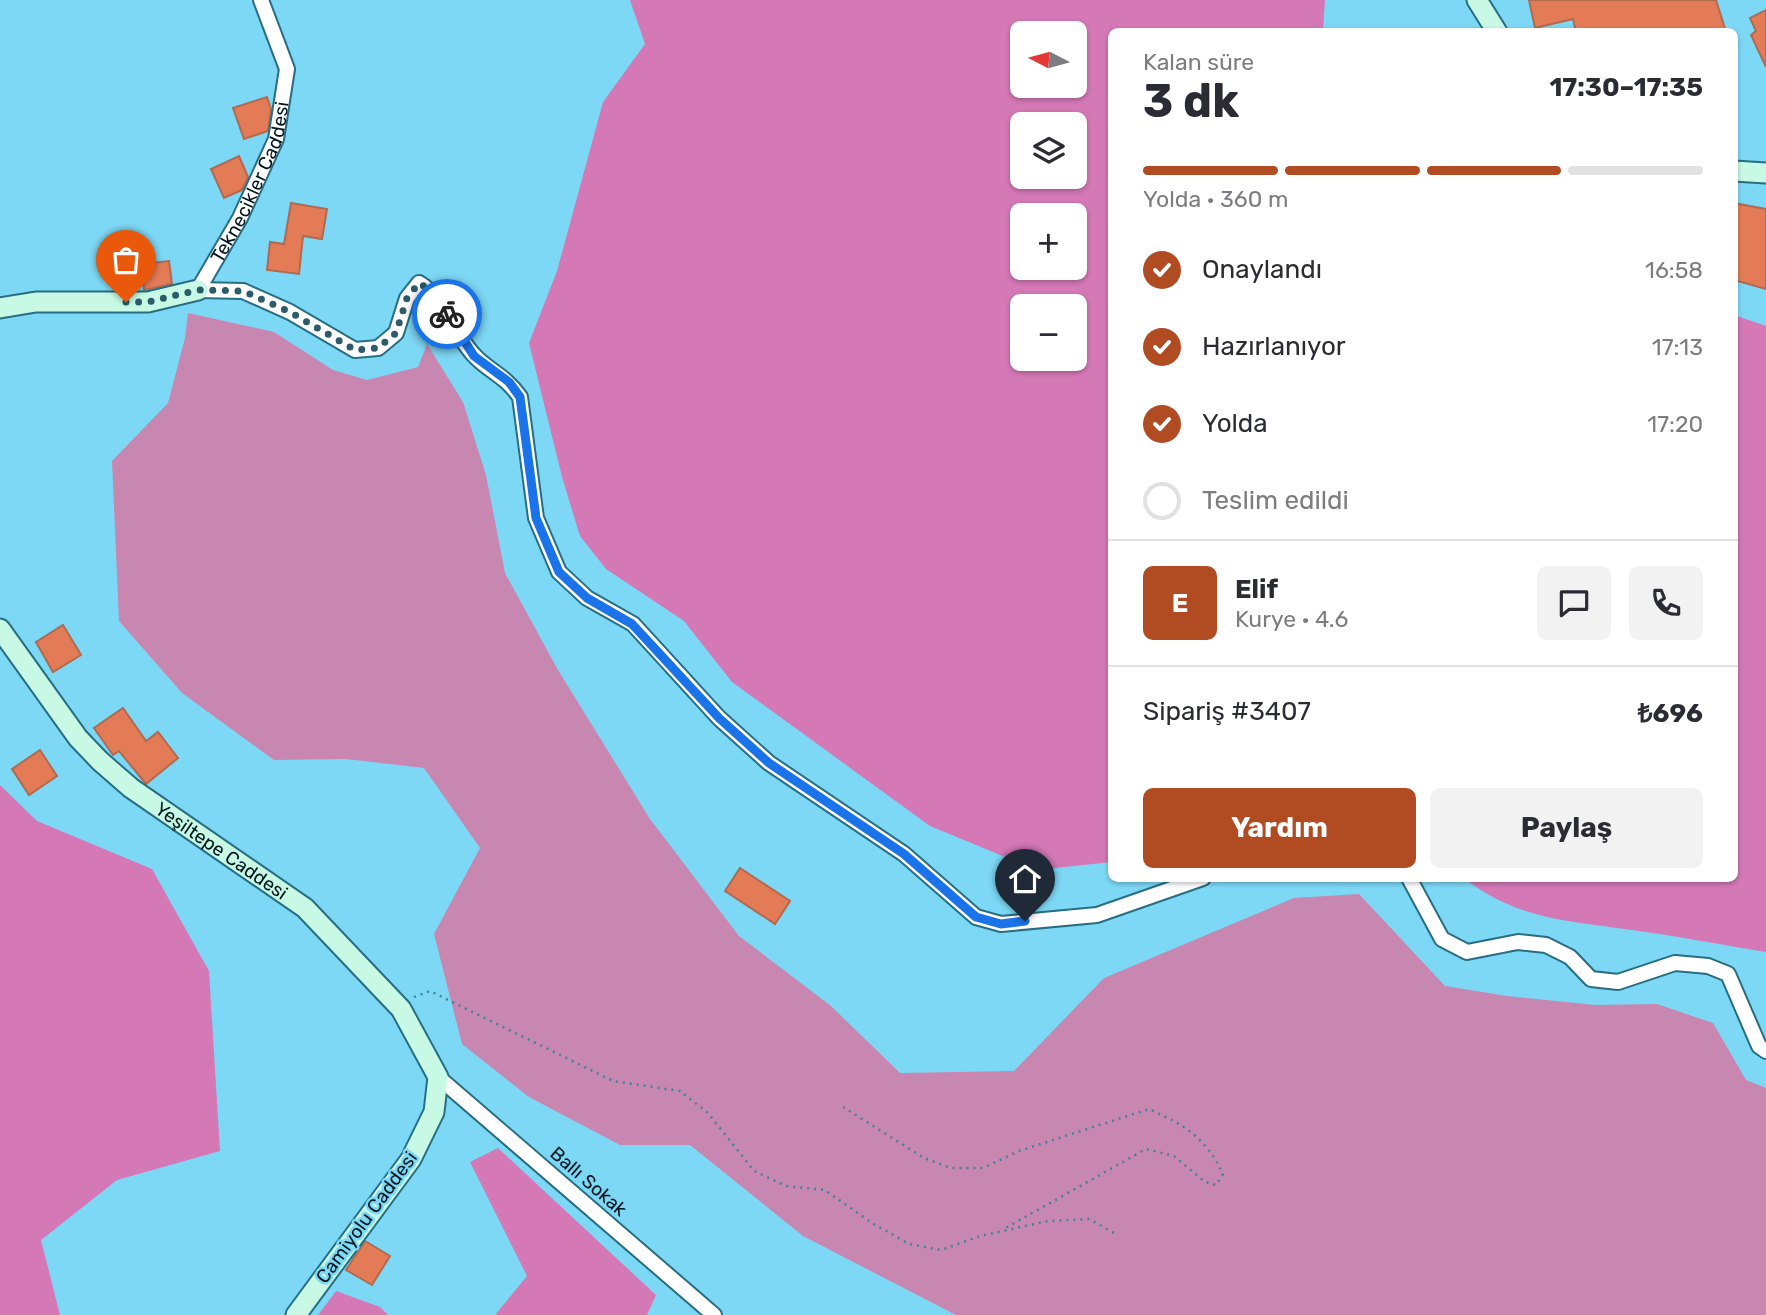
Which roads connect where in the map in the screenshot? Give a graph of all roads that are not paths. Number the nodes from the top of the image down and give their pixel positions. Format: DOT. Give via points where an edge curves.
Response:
graph roads {
  1 [pos="261,0"];
  2 [pos="1477,0"];
  3 [pos="1494,28"];
  4 [pos="1738,171"];
  5 [pos="1766,173"];
  6 [pos="198,290"];
  7 [pos="0,308"];
  8 [pos="0,629"];
  9 [pos="1192,882"];
  10 [pos="1411,882"];
  11 [pos="1766,1051"];
  12 [pos="438,1077"];
  13 [pos="296,1315"];
  14 [pos="714,1315"];
  1 -- 6 [label="street, Teknecikler Caddesi" via="287,69 276,139 240,218"];
  2 -- 3 [label="street"];
  4 -- 5 [label="street"];
  6 -- 7 [label="street" via="148,302 36,302"];
  6 -- 9 [label="street" via="243,291 355,350 378,348 396,333 407,298 419,283 433,292 474,356 509,382 520,397 536,518 559,572 587,598 632,624 719,718 769,763 904,854 976,917 1001,924 1097,915"];
  8 -- 12 [label="street, Yeşiltepe Caddesi" via="78,738 100,761 131,788 305,908 401,1009"];
  10 -- 11 [label="street" via="1442,939 1468,952 1518,943 1546,945 1570,957 1591,979 1618,982 1675,963 1708,966 1728,974 1759,1046"];
  12 -- 13 [label="street, Camiyolu Caddesi" via="434,1112 411,1159"];
  12 -- 14 [label="street, Ballı Sokak"];
}
